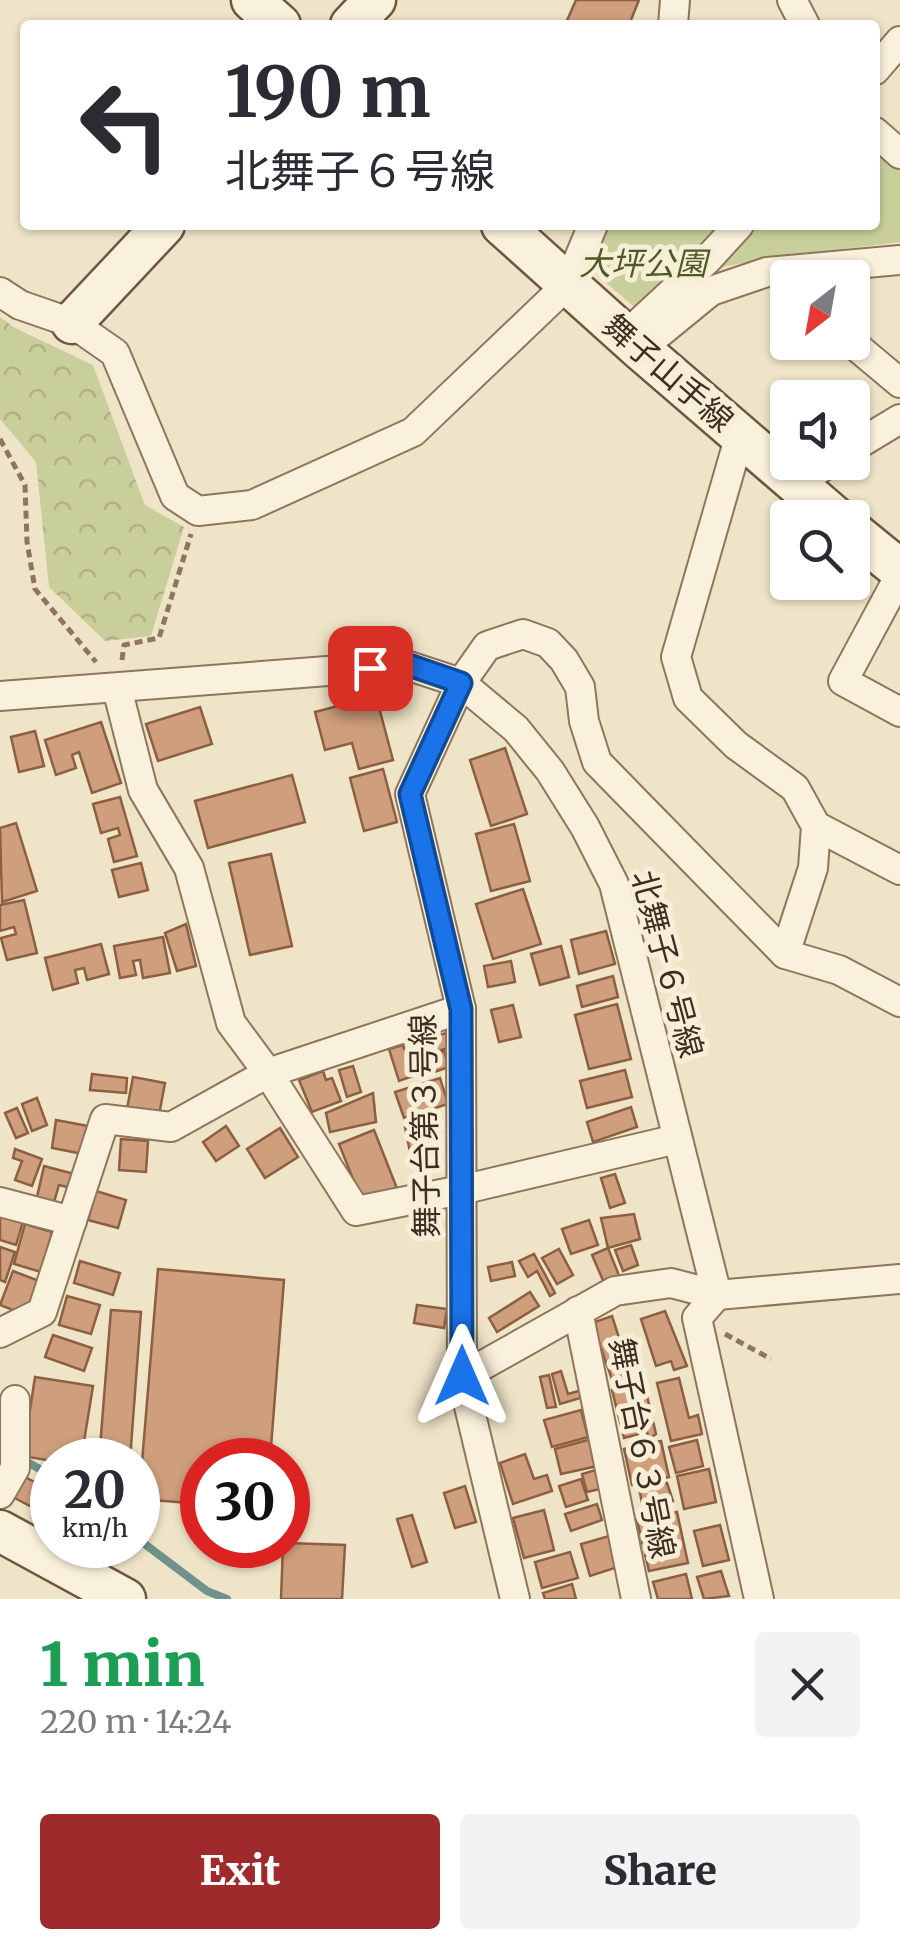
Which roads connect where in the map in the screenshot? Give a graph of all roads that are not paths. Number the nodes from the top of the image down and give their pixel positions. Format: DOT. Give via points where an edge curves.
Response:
graph roads {
  1 [pos="252,0"];
  2 [pos="375,0"];
  3 [pos="274,20"];
  4 [pos="356,20"];
  5 [pos="900,41"];
  6 [pos="880,64"];
  7 [pos="880,136"];
  8 [pos="900,154"];
  9 [pos="159,230"];
  10 [pos="508,230"];
  11 [pos="591,230"];
  12 [pos="734,230"];
  13 [pos="900,260"];
  14 [pos="870,265"];
  15 [pos="770,281"];
  16 [pos="568,284"];
  17 [pos="0,292"];
  18 [pos="72,323"];
  19 [pos="632,343"];
  20 [pos="870,358"];
  21 [pos="900,383"];
  22 [pos="900,419"];
  23 [pos="740,435"];
  24 [pos="870,437"];
  25 [pos="802,480"];
  26 [pos="796,484"];
  27 [pos="815,500"];
  28 [pos="870,547"];
  29 [pos="900,573"];
  30 [pos="461,683"];
  31 [pos="117,688"];
  32 [pos="0,696"];
  33 [pos="900,712"];
  34 [pos="816,826"];
  35 [pos="900,870"];
  36 [pos="786,954"];
  37 [pos="900,1002"];
  38 [pos="461,1009"];
  39 [pos="268,1073"];
  40 [pos="677,1138"];
  41 [pos="461,1190"];
  42 [pos="0,1202"];
  43 [pos="72,1221"];
  44 [pos="900,1279"];
  45 [pos="717,1295"];
  46 [pos="578,1311"];
  47 [pos="0,1333"];
  48 [pos="462,1376"];
  49 [pos="15,1400"];
  50 [pos="0,1494"];
  51 [pos="0,1532"];
  52 [pos="125,1599"];
  53 [pos="515,1599"];
  54 [pos="636,1599"];
  55 [pos="760,1599"];
  1 -- 3 [label="street"];
  2 -- 4 [label="street"];
  5 -- 6 [label="street"];
  7 -- 8 [label="street"];
  9 -- 18 [label="street"];
  10 -- 16 [label="street, 舞子山手線"];
  11 -- 16 [label="street"];
  12 -- 19 [label="street"];
  13 -- 14 [label="street"];
  15 -- 19 [label="street" via="711,291"];
  16 -- 18 [label="street" via="413,432 252,506 198,511 175,496 114,353"];
  16 -- 19 [label="street, 舞子山手線"];
  17 -- 18 [label="street"];
  19 -- 23 [label="street, 舞子山手線"];
  20 -- 21 [label="street"];
  22 -- 24 [label="street"];
  23 -- 26 [label="street, 舞子山手線"];
  23 -- 34 [label="street" via="676,657 688,698 794,788"];
  25 -- 26 [label="street"];
  26 -- 27 [label="street, 舞子山手線"];
  28 -- 29 [label="street"];
  29 -- 33 [label="street" via="843,681"];
  30 -- 31 [label="street, 北舞子６号線" via="406,664"];
  30 -- 36 [label="street, 舞子台第３号線" via="486,646 523,634 548,643 580,687 597,762"];
  30 -- 38 [label="street, 舞子台第３号線" via="410,794"];
  30 -- 40 [label="street, 北舞子６号線" via="516,729 550,771 614,884"];
  31 -- 32 [label="street, 北舞子６号線"];
  31 -- 39 [label="street" via="143,790 189,868 231,1023"];
  34 -- 35 [label="street"];
  34 -- 36 [label="street" via="813,868"];
  36 -- 37 [label="street" via="839,970"];
  38 -- 39 [label="street"];
  38 -- 41 [label="street, 舞子台第３号線"];
  39 -- 41 [label="street" via="356,1211"];
  39 -- 43 [label="street" via="171,1127 105,1119"];
  40 -- 41 [label="street"];
  40 -- 45 [label="street, 北舞子６号線"];
  41 -- 48 [label="street, 舞子台第３号線"];
  42 -- 43 [label="street"];
  43 -- 47 [label="street" via="42,1312"];
  44 -- 45 [label="street"];
  45 -- 46 [label="street" via="672,1283 614,1290"];
  45 -- 55 [label="street" via="697,1318"];
  46 -- 48 [label="street"];
  46 -- 54 [label="street, 舞子台６３号線"];
  48 -- 53 [label="street, 舞子台第３号線"];
  49 -- 50 [label="street" via="15,1457"];
  51 -- 52 [label="street"];
}
